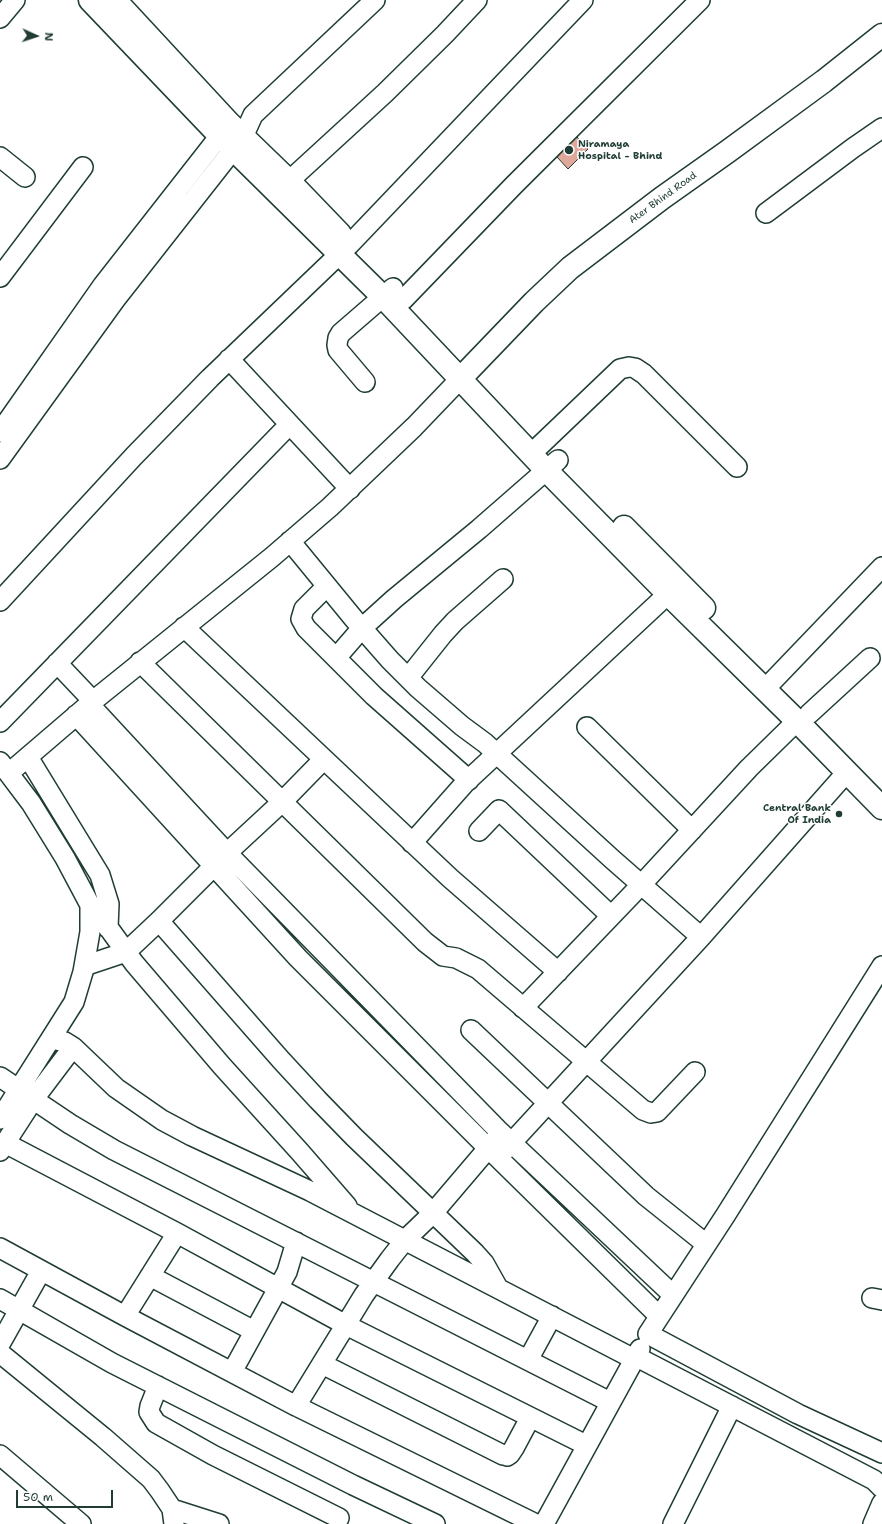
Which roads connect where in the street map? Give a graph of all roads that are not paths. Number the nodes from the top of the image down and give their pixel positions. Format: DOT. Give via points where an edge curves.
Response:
graph roads {
  1 [pos="15,0"];
  2 [pos="90,0"];
  3 [pos="375,0"];
  4 [pos="476,0"];
  5 [pos="584,0"];
  6 [pos="700,0"];
  7 [pos="117,1"];
  8 [pos="0,18"];
  9 [pos="882,35"];
  10 [pos="882,128"];
  11 [pos="232,136"];
  12 [pos="0,157"];
  13 [pos="83,167"];
  14 [pos="25,177"];
  15 [pos="289,181"];
  16 [pos="766,213"];
  17 [pos="344,249"];
  18 [pos="0,277"];
  19 [pos="393,295"];
  20 [pos="229,359"];
  21 [pos="466,373"];
  22 [pos="365,382"];
  23 [pos="289,425"];
  24 [pos="0,432"];
  25 [pos="536,449"];
  26 [pos="0,459"];
  27 [pos="552,465"];
  28 [pos="737,467"];
  29 [pos="350,489"];
  30 [pos="290,541"];
  31 [pos="882,567"];
  32 [pos="503,579"];
  33 [pos="327,586"];
  34 [pos="668,594"];
  35 [pos="0,602"];
  36 [pos="184,627"];
  37 [pos="362,628"];
  38 [pos="336,658"];
  39 [pos="870,658"];
  40 [pos="140,662"];
  41 [pos="57,663"];
  42 [pos="408,678"];
  43 [pos="770,685"];
  44 [pos="86,707"];
  45 [pos="803,718"];
  46 [pos="0,722"];
  47 [pos="587,727"];
  48 [pos="498,754"];
  49 [pos="323,760"];
  50 [pos="15,764"];
  51 [pos="847,772"];
  52 [pos="469,780"];
  53 [pos="882,790"];
  54 [pos="282,802"];
  55 [pos="882,808"];
  56 [pos="54,820"];
  57 [pos="692,830"];
  58 [pos="479,831"];
  59 [pos="412,843"];
  60 [pos="221,859"];
  61 [pos="641,884"];
  62 [pos="611,916"];
  63 [pos="100,917"];
  64 [pos="159,921"];
  65 [pos="701,937"];
  66 [pos="126,952"];
  67 [pos="84,966"];
  68 [pos="882,966"];
  69 [pos="558,972"];
  70 [pos="523,1008"];
  71 [pos="472,1030"];
  72 [pos="61,1042"];
  73 [pos="587,1061"];
  74 [pos="695,1072"];
  75 [pos="0,1077"];
  76 [pos="25,1095"];
  77 [pos="549,1104"];
  78 [pos="0,1119"];
  79 [pos="506,1138"];
  80 [pos="3,1147"];
  81 [pos="493,1153"];
  82 [pos="353,1213"];
  83 [pos="433,1213"];
  84 [pos="177,1233"];
  85 [pos="405,1240"];
  86 [pos="296,1242"];
  87 [pos="706,1244"];
  88 [pos="0,1248"];
  89 [pos="42,1271"];
  90 [pos="150,1276"];
  91 [pos="374,1281"];
  92 [pos="278,1288"];
  93 [pos="498,1288"];
  94 [pos="673,1295"];
  95 [pos="0,1299"];
  96 [pos="20,1310"];
  97 [pos="125,1316"];
  98 [pos="552,1316"];
  99 [pos="659,1316"];
  100 [pos="346,1325"];
  101 [pos="254,1331"];
  102 [pos="648,1334"];
  103 [pos="0,1344"];
  104 [pos="634,1358"];
  105 [pos="528,1360"];
  106 [pos="3,1363"];
  107 [pos="322,1364"];
  108 [pos="232,1372"];
  109 [pos="158,1386"];
  110 [pos="610,1402"];
  111 [pos="296,1406"];
  112 [pos="732,1406"];
  113 [pos="530,1418"];
  114 [pos="586,1445"];
  115 [pos="882,1453"];
  116 [pos="0,1455"];
  117 [pos="882,1488"];
  118 [pos="882,1503"];
  119 [pos="173,1517"];
  120 [pos="339,1518"];
  121 [pos="80,1524"];
  122 [pos="219,1524"];
  123 [pos="434,1524"];
  124 [pos="536,1524"];
  125 [pos="544,1524"];
  126 [pos="674,1524"];
  127 [pos="873,1524"];
  1 -- 8 [label="street"];
  2 -- 11 [label="highway"];
  3 -- 11 [label="street"];
  4 -- 15 [label="street" via="385,93"];
  5 -- 17 [label="street"];
  6 -- 19 [label="street" via="514,185"];
  7 -- 11 [label="highway"];
  9 -- 21 [label="highway, Ater Bhind Road" via="824,81 570,268"];
  10 -- 16 [label="street"];
  11 -- 15 [label="highway"];
  11 -- 17 [label="highway"];
  11 -- 24 [label="street" via="103,285"];
  11 -- 26 [label="street"];
  12 -- 14 [label="street"];
  13 -- 18 [label="street"];
  15 -- 17 [label="highway"];
  17 -- 19 [label="highway"];
  17 -- 20 [label="street"];
  19 -- 21 [label="highway"];
  19 -- 22 [label="street" via="341,333 337,344 338,350"];
  20 -- 23 [label="street"];
  20 -- 35 [label="street" via="134,456"];
  21 -- 25 [label="highway"];
  21 -- 29 [label="street" via="414,428"];
  23 -- 29 [label="street"];
  23 -- 41 [label="street"];
  25 -- 27 [label="highway"];
  25 -- 28 [label="street" via="620,369 629,367 644,374"];
  27 -- 34 [label="highway"];
  27 -- 37 [label="street"];
  27 -- 43 [label="highway"];
  29 -- 30 [label="street"];
  30 -- 33 [label="street"];
  30 -- 36 [label="street"];
  31 -- 43 [label="street"];
  32 -- 42 [label="street" via="455,621"];
  33 -- 37 [label="street"];
  33 -- 38 [label="street" via="304,608 301,619 306,628"];
  34 -- 43 [label="highway"];
  34 -- 48 [label="street"];
  36 -- 40 [label="street"];
  36 -- 49 [label="street"];
  37 -- 38 [label="street"];
  37 -- 42 [label="street"];
  38 -- 52 [label="street" via="374,696"];
  39 -- 45 [label="street"];
  40 -- 44 [label="street"];
  40 -- 54 [label="street"];
  41 -- 44 [label="street"];
  41 -- 46 [label="street"];
  42 -- 48 [label="street"];
  43 -- 45 [label="highway"];
  44 -- 50 [label="street"];
  44 -- 60 [label="street"];
  45 -- 51 [label="highway"];
  45 -- 53 [label="highway"];
  45 -- 57 [label="street" via="749,768"];
  47 -- 57 [label="street"];
  48 -- 52 [label="street"];
  48 -- 61 [label="street"];
  49 -- 54 [label="street"];
  49 -- 59 [label="street"];
  50 -- 56 [label="street"];
  51 -- 55 [label="highway"];
  51 -- 65 [label="street"];
  52 -- 59 [label="street"];
  54 -- 60 [label="street"];
  54 -- 70 [label="street" via="433,949 443,956 456,958 478,969"];
  56 -- 63 [label="street" via="65,858"];
  56 -- 63 [label="street" via="100,875 109,904"];
  57 -- 61 [label="street"];
  58 -- 62 [label="street" via="499,810"];
  59 -- 69 [label="street"];
  60 -- 64 [label="street"];
  60 -- 79 [label="street"];
  60 -- 81 [label="street" via="298,958"];
  61 -- 62 [label="street"];
  61 -- 65 [label="street"];
  62 -- 69 [label="street"];
  63 -- 66 [label="street"];
  63 -- 67 [label="street" via="90,932"];
  64 -- 66 [label="street"];
  64 -- 83 [label="street" via="318,1100"];
  65 -- 73 [label="street"];
  66 -- 67 [label="street"];
  66 -- 82 [label="street" via="222,1066"];
  67 -- 72 [label="street" via="79,990"];
  68 -- 87 [label="street"];
  69 -- 70 [label="street"];
  70 -- 73 [label="street"];
  71 -- 77 [label="street"];
  72 -- 76 [label="street"];
  72 -- 82 [label="street" via="116,1088 162,1120"];
  73 -- 74 [label="street" via="643,1110 651,1113 657,1112"];
  73 -- 77 [label="street"];
  75 -- 76 [label="street"];
  76 -- 78 [label="street"];
  76 -- 80 [label="street"];
  76 -- 86 [label="street" via="114,1150"];
  77 -- 79 [label="street"];
  77 -- 87 [label="street" via="646,1196"];
  79 -- 81 [label="street"];
  79 -- 94 [label="street"];
  80 -- 84 [label="street"];
  81 -- 83 [label="street"];
  81 -- 99 [label="street"];
  82 -- 85 [label="street"];
  83 -- 85 [label="street"];
  83 -- 93 [label="street" via="480,1258"];
  84 -- 90 [label="street"];
  84 -- 92 [label="street"];
  85 -- 91 [label="street"];
  85 -- 93 [label="street"];
  86 -- 91 [label="street"];
  86 -- 92 [label="street" via="287,1272"];
  87 -- 94 [label="street"];
  88 -- 89 [label="street"];
  89 -- 96 [label="street"];
  89 -- 97 [label="street"];
  90 -- 97 [label="street"];
  90 -- 101 [label="street"];
  91 -- 100 [label="street"];
  91 -- 105 [label="street"];
  92 -- 100 [label="street"];
  92 -- 101 [label="street"];
  93 -- 98 [label="street"];
  94 -- 99 [label="street"];
  95 -- 96 [label="street"];
  96 -- 103 [label="street"];
  96 -- 109 [label="street" via="112,1363"];
  97 -- 108 [label="street"];
  98 -- 104 [label="street"];
  98 -- 105 [label="street"];
  99 -- 102 [label="street"];
  100 -- 107 [label="street"];
  100 -- 113 [label="street"];
  101 -- 108 [label="street"];
  102 -- 104 [label="street"];
  102 -- 115 [label="street" via="798,1414"];
  104 -- 110 [label="street"];
  104 -- 112 [label="street"];
  105 -- 110 [label="street"];
  106 -- 119 [label="street" via="135,1465 160,1491"];
  107 -- 111 [label="street"];
  107 -- 113 [label="street" via="505,1455 510,1454"];
  108 -- 111 [label="street"];
  109 -- 120 [label="street" via="149,1412 156,1423 213,1455"];
  109 -- 123 [label="street" via="353,1486"];
  110 -- 114 [label="street"];
  111 -- 124 [label="street"];
  112 -- 117 [label="street" via="874,1480"];
  112 -- 126 [label="street"];
  113 -- 114 [label="street"];
  114 -- 125 [label="street"];
  116 -- 121 [label="street"];
  118 -- 127 [label="street"];
  119 -- 122 [label="street"];
}
